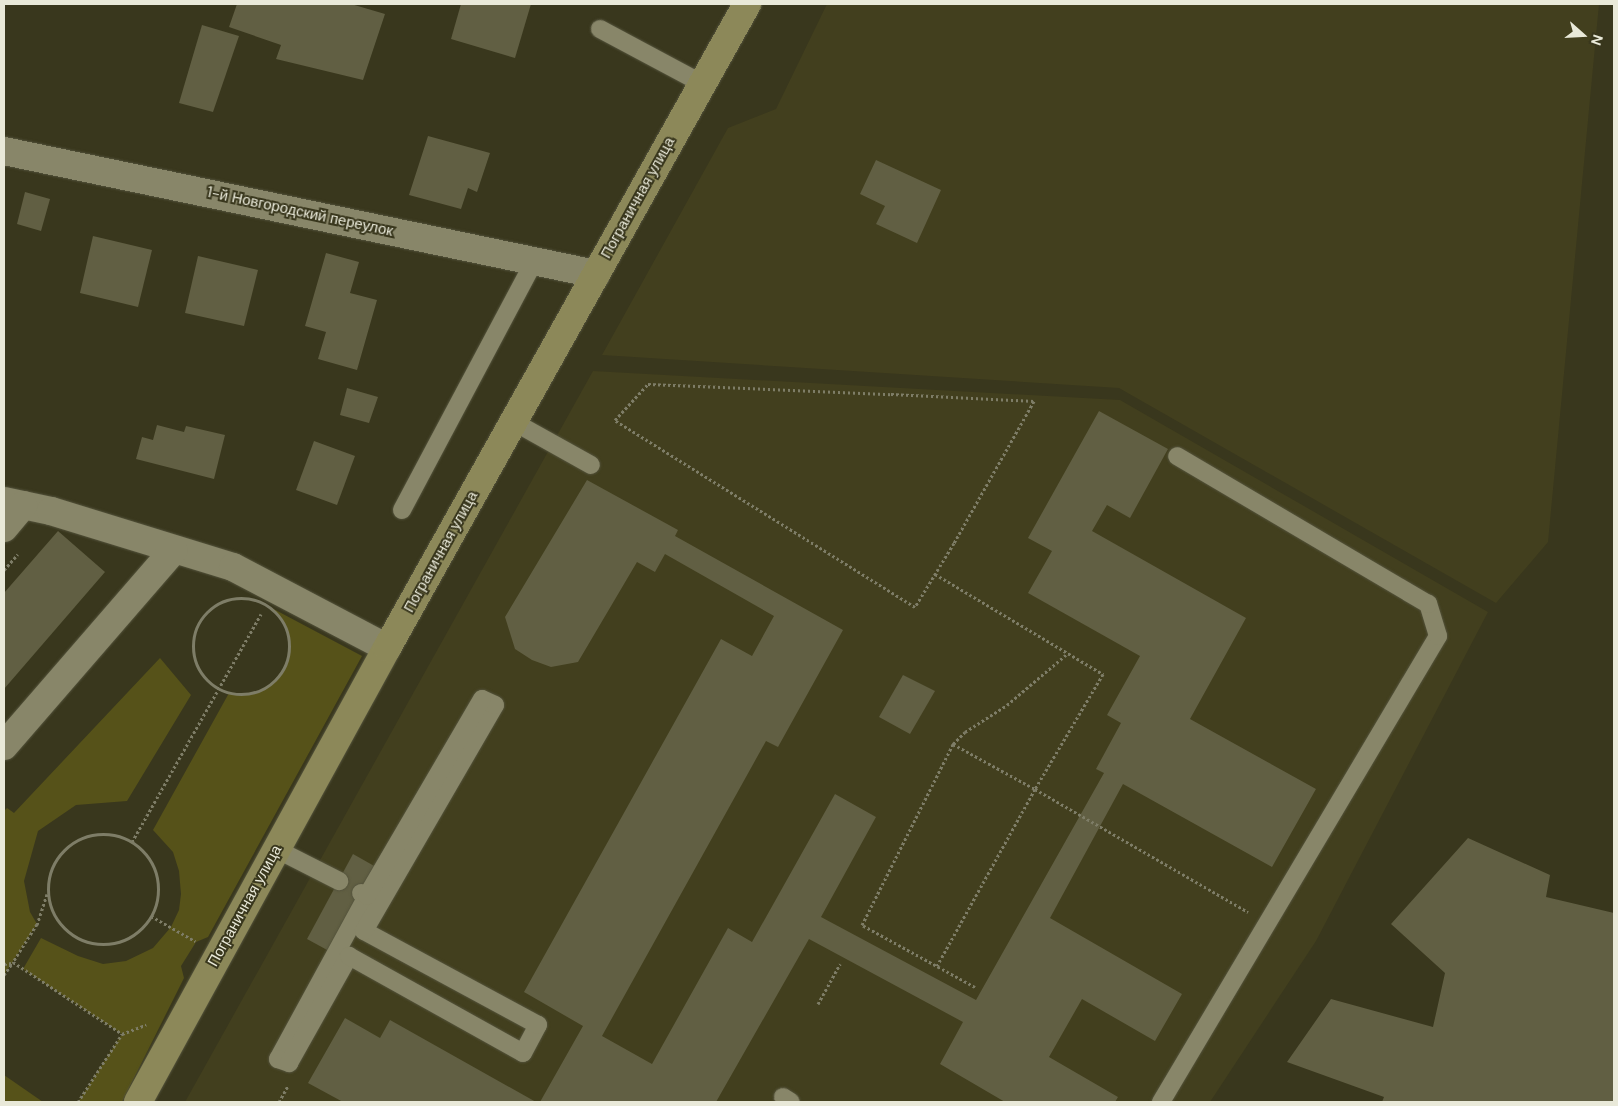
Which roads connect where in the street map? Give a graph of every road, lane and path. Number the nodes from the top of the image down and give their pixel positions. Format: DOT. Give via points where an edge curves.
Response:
graph roads {
  1 [pos="747,4"];
  2 [pos="600,29"];
  3 [pos="702,84"];
  4 [pos="4,151"];
  5 [pos="535,260"];
  6 [pos="596,274"];
  7 [pos="514,422"];
  8 [pos="1177,456"];
  9 [pos="591,465"];
  10 [pos="14,503"];
  11 [pos="402,510"];
  12 [pos="4,528"];
  13 [pos="174,550"];
  14 [pos="935,574"];
  15 [pos="266,605"];
  16 [pos="387,648"];
  17 [pos="1068,653"];
  18 [pos="220,689"];
  19 [pos="952,744"];
  20 [pos="4,746"];
  21 [pos="1035,789"];
  22 [pos="132,842"];
  23 [pos="276,849"];
  24 [pos="339,881"];
  25 [pos="48,891"];
  26 [pos="364,894"];
  27 [pos="1268,923"];
  28 [pos="196,942"];
  29 [pos="191,950"];
  30 [pos="13,962"];
  31 [pos="4,964"];
  32 [pos="840,964"];
  33 [pos="937,966"];
  34 [pos="4,975"];
  35 [pos="975,987"];
  36 [pos="818,1004"];
  37 [pos="155,1022"];
  38 [pos="122,1034"];
  39 [pos="292,1078"];
  40 [pos="78,1102"];
  41 [pos="138,1102"];
  42 [pos="279,1102"];
  43 [pos="1161,1102"];
  1 -- 3 [label="street, Пограничная улица"];
  2 -- 3 [label="lane"];
  3 -- 6 [label="street, Пограничная улица"];
  4 -- 5 [label="street, 1-й Новгородский переулок"];
  5 -- 6 [label="street, 1-й Новгородский переулок"];
  5 -- 11 [label="lane"];
  6 -- 7 [label="street, Пограничная улица"];
  7 -- 9 [label="lane"];
  7 -- 16 [label="street, Пограничная улица"];
  8 -- 27 [label="lane" via="1428,604 1438,636"];
  10 -- 12 [label="street"];
  10 -- 13 [label="street" via="51,511"];
  13 -- 16 [label="street" via="233,567"];
  13 -- 20 [label="street"];
  14 -- 14 [label="path" via="915,607 615,420 648,384 1034,401"];
  14 -- 17 [label="path"];
  15 -- 18 [label="path"];
  15 -- 18 [label="path" via="278,615 287,635 288,658 282,672 259,691 244,694"];
  15 -- 18 [label="path" via="251,599 219,604 206,614 197,628 195,660 202,675"];
  16 -- 23 [label="street, Пограничная улица"];
  17 -- 19 [label="path" via="1008,705"];
  17 -- 21 [label="path" via="1102,674"];
  18 -- 22 [label="path"];
  19 -- 21 [label="path"];
  19 -- 33 [label="path" via="862,925"];
  21 -- 27 [label="path"];
  21 -- 33 [label="path"];
  22 -- 25 [label="path" via="100,834 68,846 50,874"];
  22 -- 25 [label="path" via="154,867 158,883 157,900 151,916 128,939 100,944 78,938 55,916"];
  23 -- 24 [label="lane"];
  23 -- 41 [label="street, Пограничная улица"];
  25 -- 30 [label="path" via="38,924"];
  26 -- 26 [label="lane" via="278,1059 289,1063 350,956 523,1053 538,1025 364,931 495,705 482,699"];
  27 -- 43 [label="lane"];
  28 -- 29 [label="path"];
  30 -- 31 [label="path"];
  30 -- 34 [label="path"];
  30 -- 38 [label="path"];
  32 -- 36 [label="path"];
  33 -- 35 [label="path"];
  37 -- 38 [label="path"];
  38 -- 40 [label="path"];
  39 -- 42 [label="path"];
}
